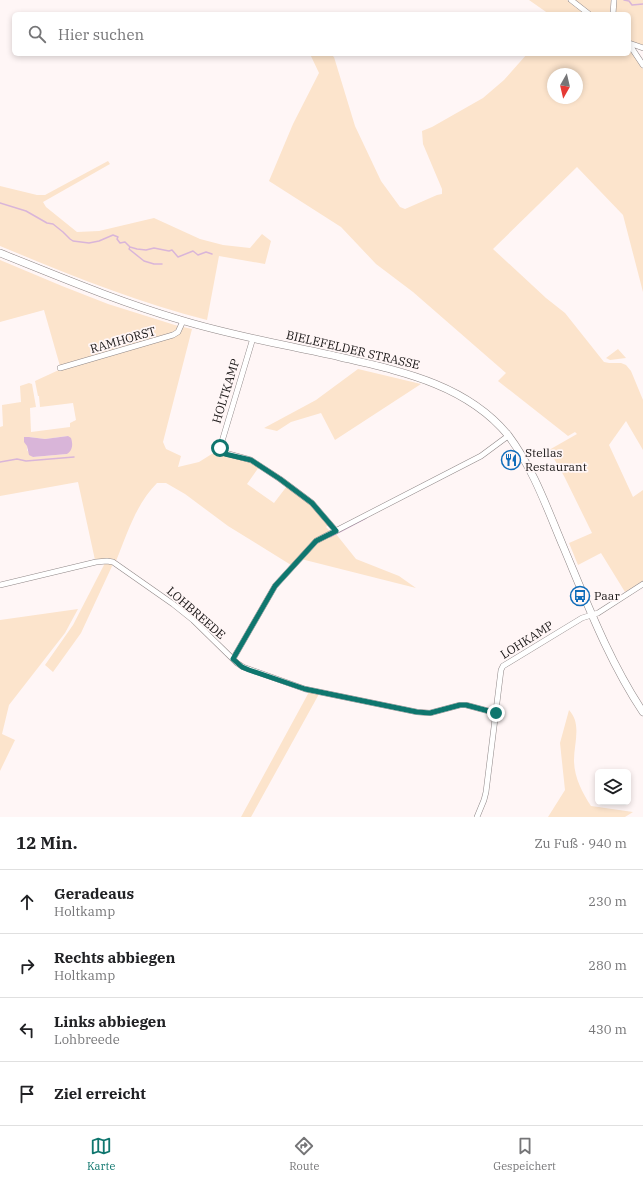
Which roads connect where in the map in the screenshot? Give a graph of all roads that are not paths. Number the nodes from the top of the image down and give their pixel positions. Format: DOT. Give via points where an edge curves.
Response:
graph roads {
  1 [pos="571,0"];
  2 [pos="614,0"];
  3 [pos="587,12"];
  4 [pos="613,12"];
  5 [pos="631,43"];
  6 [pos="631,47"];
  7 [pos="643,48"];
  8 [pos="643,65"];
  9 [pos="0,253"];
  10 [pos="183,321"];
  11 [pos="253,338"];
  12 [pos="60,368"];
  13 [pos="508,436"];
  14 [pos="336,531"];
  15 [pos="643,584"];
  16 [pos="0,585"];
  17 [pos="591,615"];
  18 [pos="233,659"];
  19 [pos="643,712"];
  20 [pos="496,713"];
  21 [pos="477,817"];
  1 -- 3 [label="street"];
  2 -- 4 [label="street"];
  5 -- 7 [label="street"];
  6 -- 8 [label="street"];
  9 -- 10 [label="main road, BIELEFELDER STRASSE" via="110,297"];
  10 -- 11 [label="main road, BIELEFELDER STRASSE"];
  10 -- 12 [label="street, RAMHORST" via="173,336"];
  11 -- 13 [label="main road, BIELEFELDER STRASSE" via="419,377 467,399"];
  11 -- 14 [label="street, HOLTKAMP" via="220,448 225,454 251,460 280,479 312,503"];
  13 -- 14 [label="street" via="481,456"];
  13 -- 17 [label="main road, BIELEFELDER STRASSE" via="539,488"];
  14 -- 18 [label="street" via="316,541 275,586"];
  15 -- 17 [label="street"];
  16 -- 18 [label="street, LOHBREEDE" via="96,562 113,562 193,620"];
  17 -- 19 [label="main road, BIELEFELDER STRASSE" via="620,674"];
  17 -- 20 [label="street, LOHKAMP" via="503,666"];
  18 -- 20 [label="street, LOHBREEDE" via="249,670 313,690 430,713 460,705"];
  20 -- 21 [label="street, LOHKAMP" via="486,792"];
}
